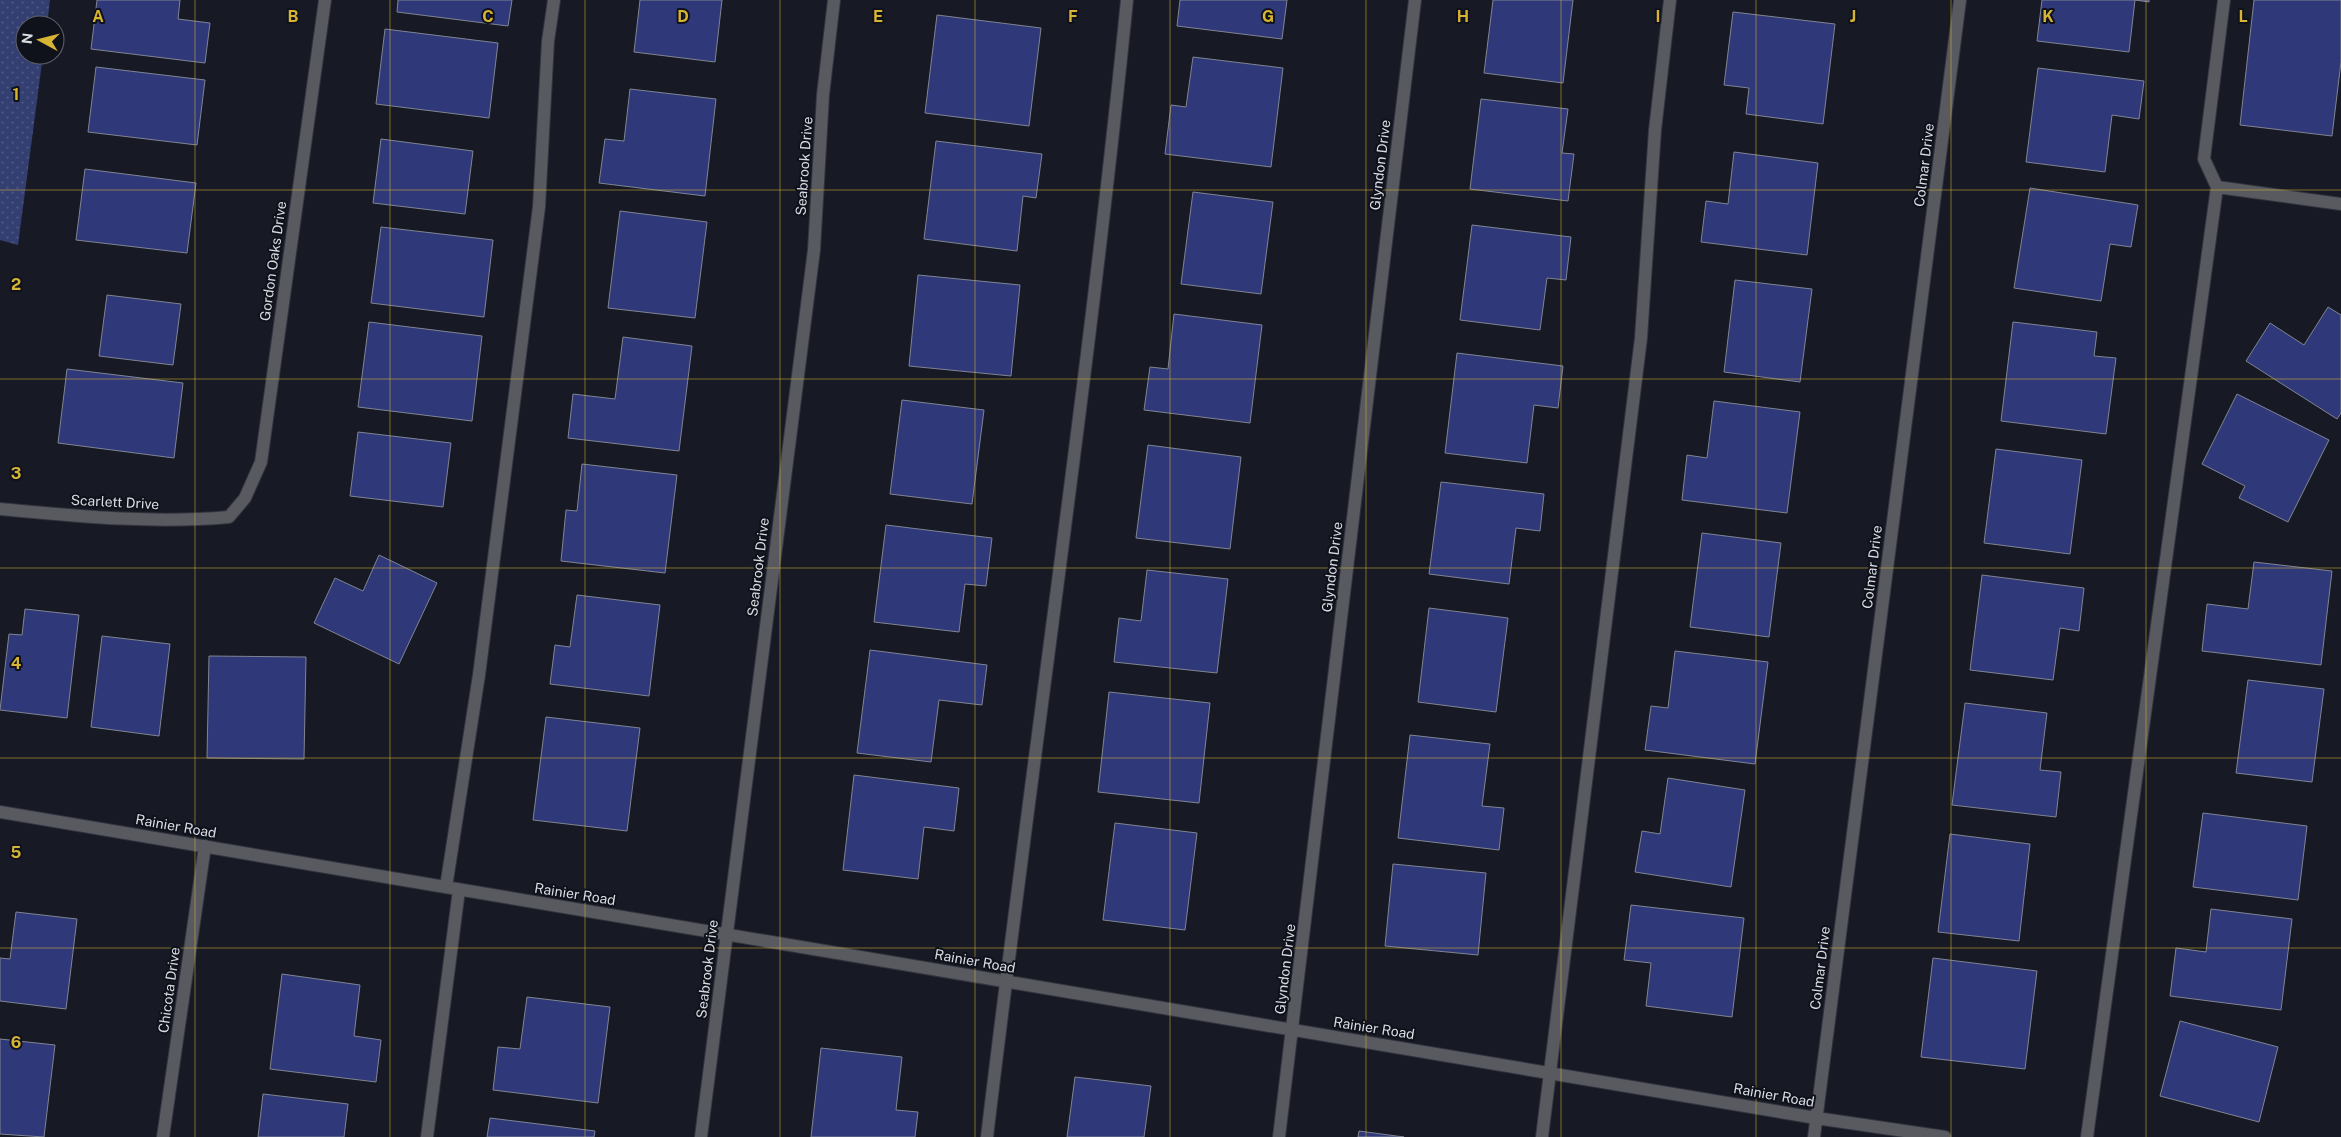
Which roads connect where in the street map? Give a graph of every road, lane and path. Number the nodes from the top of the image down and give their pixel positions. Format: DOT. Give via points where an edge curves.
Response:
graph roads {
  1 [pos="325,0"];
  2 [pos="554,0"];
  3 [pos="834,0"];
  4 [pos="1127,0"];
  5 [pos="1414,0"];
  6 [pos="1670,0"];
  7 [pos="1960,0"];
  8 [pos="2224,0"];
  9 [pos="2217,187"];
  10 [pos="2341,204"];
  11 [pos="0,509"];
  12 [pos="229,517"];
  13 [pos="0,812"];
  14 [pos="205,846"];
  15 [pos="446,887"];
  16 [pos="460,890"];
  17 [pos="726,934"];
  18 [pos="1005,981"];
  19 [pos="1293,1030"];
  20 [pos="1551,1073"];
  21 [pos="1816,1118"];
  22 [pos="164,1137"];
  23 [pos="427,1137"];
  24 [pos="701,1137"];
  25 [pos="986,1137"];
  26 [pos="1279,1137"];
  27 [pos="1542,1137"];
  28 [pos="1814,1137"];
  29 [pos="1945,1137"];
  30 [pos="2087,1137"];
  1 -- 12 [label="street, Gordon Oaks Drive" via="260,462 245,498"];
  2 -- 15 [label="street" via="548,41 539,206 479,675"];
  3 -- 17 [label="street, Seabrook Drive" via="823,95 814,250"];
  4 -- 18 [label="street" via="1065,536"];
  5 -- 19 [label="street, Glyndon Drive"];
  6 -- 20 [label="street" via="1655,130 1641,338"];
  7 -- 21 [label="street, Colmar Drive"];
  8 -- 9 [label="street" via="2204,159"];
  9 -- 10 [label="street"];
  9 -- 30 [label="street"];
  11 -- 12 [label="street, Scarlett Drive" via="90,517 183,520"];
  13 -- 14 [label="street, Rainier Road"];
  14 -- 15 [label="street, Rainier Road"];
  14 -- 22 [label="street, Chicota Drive"];
  15 -- 16 [label="street, Rainier Road"];
  16 -- 17 [label="street, Rainier Road"];
  16 -- 23 [label="street"];
  17 -- 18 [label="street, Rainier Road"];
  17 -- 24 [label="street, Seabrook Drive"];
  18 -- 19 [label="street, Rainier Road"];
  18 -- 25 [label="street"];
  19 -- 20 [label="street, Rainier Road"];
  19 -- 26 [label="street, Glyndon Drive"];
  20 -- 21 [label="street, Rainier Road"];
  20 -- 27 [label="street"];
  21 -- 28 [label="street, Colmar Drive"];
  21 -- 29 [label="street, Rainier Road"];
}
